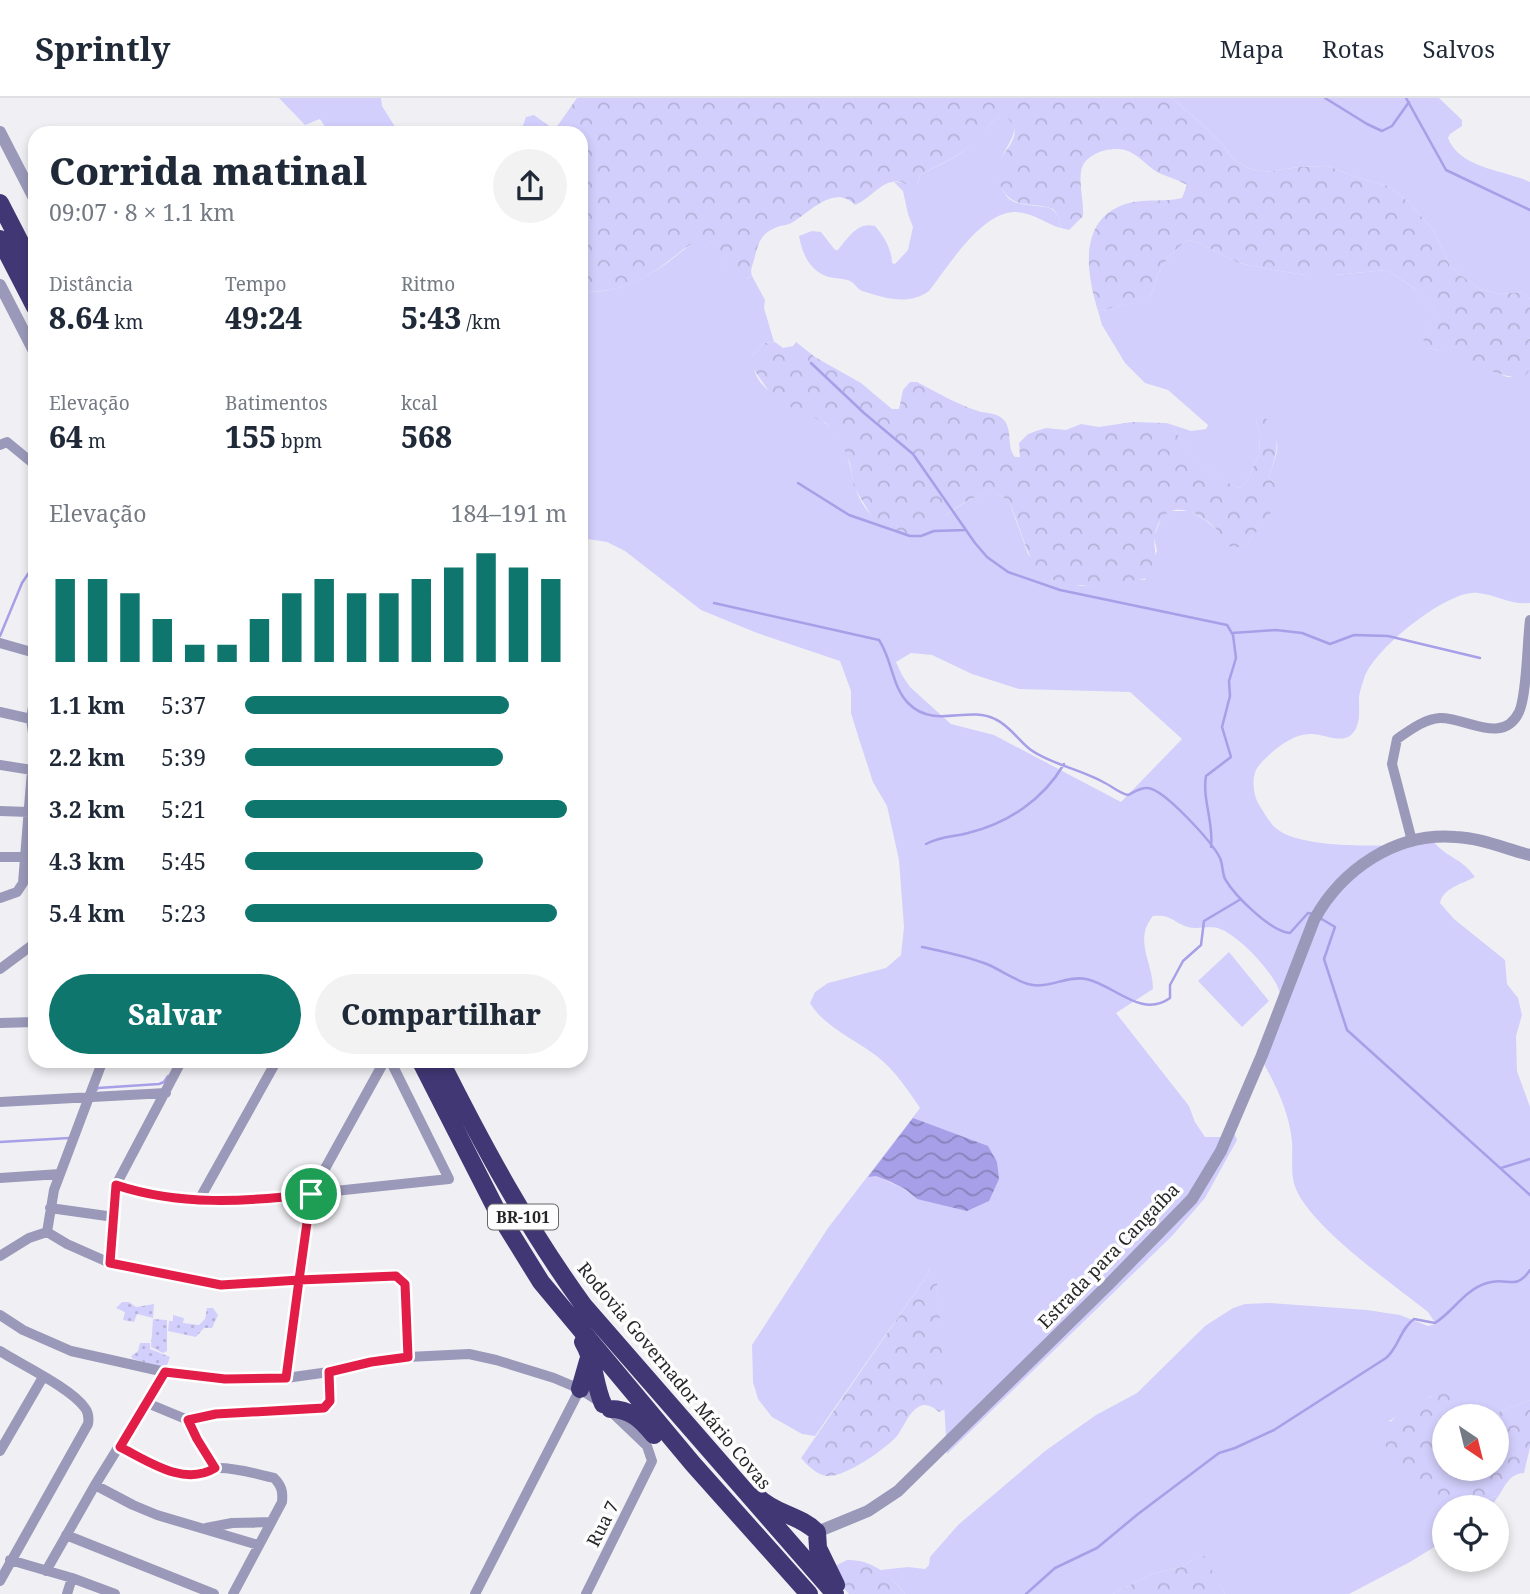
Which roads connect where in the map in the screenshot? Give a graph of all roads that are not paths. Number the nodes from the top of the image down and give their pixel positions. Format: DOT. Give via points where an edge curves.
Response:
graph roads {
  1 [pos="0,132"];
  2 [pos="28,186"];
  3 [pos="0,203"];
  4 [pos="0,239"];
  5 [pos="28,257"];
  6 [pos="0,285"];
  7 [pos="28,293"];
  8 [pos="28,339"];
  9 [pos="0,446"];
  10 [pos="28,459"];
  11 [pos="1530,620"];
  12 [pos="0,642"];
  13 [pos="28,651"];
  14 [pos="0,712"];
  15 [pos="28,718"];
  16 [pos="0,765"];
  17 [pos="28,768"];
  18 [pos="0,811"];
  19 [pos="28,812"];
  20 [pos="28,823"];
  21 [pos="1412,841"];
  22 [pos="1530,855"];
  23 [pos="0,857"];
  24 [pos="25,857"];
  25 [pos="0,898"];
  26 [pos="28,948"];
  27 [pos="0,969"];
  28 [pos="28,1022"];
  29 [pos="0,1023"];
  30 [pos="100,1068"];
  31 [pos="178,1068"];
  32 [pos="273,1068"];
  33 [pos="383,1068"];
  34 [pos="392,1068"];
  35 [pos="424,1068"];
  36 [pos="444,1068"];
  37 [pos="166,1093"];
  38 [pos="89,1098"];
  39 [pos="0,1102"];
  40 [pos="60,1174"];
  41 [pos="0,1178"];
  42 [pos="116,1185"];
  43 [pos="311,1194"];
  44 [pos="199,1199"];
  45 [pos="50,1208"];
  46 [pos="114,1217"];
  47 [pos="47,1232"];
  48 [pos="0,1256"];
  49 [pos="110,1263"];
  50 [pos="299,1280"];
  51 [pos="0,1315"];
  52 [pos="574,1321"];
  53 [pos="0,1351"];
  54 [pos="591,1354"];
  55 [pos="408,1357"];
  56 [pos="165,1372"];
  57 [pos="329,1372"];
  58 [pos="644,1376"];
  59 [pos="43,1377"];
  60 [pos="286,1378"];
  61 [pos="580,1389"];
  62 [pos="147,1403"];
  63 [pos="607,1407"];
  64 [pos="188,1420"];
  65 [pos="120,1447"];
  66 [pos="0,1451"];
  67 [pos="215,1468"];
  68 [pos="95,1485"];
  69 [pos="723,1497"];
  70 [pos="271,1522"];
  71 [pos="202,1529"];
  72 [pos="65,1535"];
  73 [pos="818,1540"];
  74 [pos="763,1542"];
  75 [pos="258,1545"];
  76 [pos="10,1560"];
  77 [pos="808,1564"];
  78 [pos="46,1571"];
  79 [pos="72,1578"];
  80 [pos="0,1581"];
  81 [pos="67,1594"];
  82 [pos="115,1594"];
  83 [pos="214,1594"];
  84 [pos="233,1594"];
  85 [pos="475,1594"];
  86 [pos="586,1594"];
  87 [pos="809,1594"];
  88 [pos="838,1594"];
  1 -- 2 [label="street"];
  3 -- 5 [label="highway"];
  4 -- 7 [label="highway"];
  6 -- 8 [label="street"];
  9 -- 10 [label="street" via="7,442"];
  11 -- 21 [label="street" via="1523,700 1510,722 1488,730 1440,718 1397,739 1392,764"];
  12 -- 13 [label="street"];
  14 -- 15 [label="street"];
  16 -- 17 [label="street"];
  18 -- 19 [label="street"];
  20 -- 24 [label="street"];
  21 -- 22 [label="street, Estrada para Cangaíba" via="1457,837"];
  21 -- 73 [label="street, Estrada para Cangaíba" via="1366,861 1346,875 1325,901 1221,1151 1192,1199 898,1492"];
  23 -- 24 [label="street"];
  24 -- 25 [label="street" via="21,888"];
  26 -- 27 [label="street"];
  28 -- 29 [label="street"];
  30 -- 38 [label="street"];
  31 -- 37 [label="street"];
  32 -- 44 [label="street"];
  33 -- 43 [label="street"];
  34 -- 43 [label="street" via="449,1179"];
  35 -- 52 [label="highway, BR-101" via="508,1230 541,1282"];
  36 -- 58 [label="highway, Rodovia Governador Mário Covas / BR-101" via="521,1214 550,1259"];
  37 -- 38 [label="street"];
  37 -- 42 [label="street"];
  38 -- 39 [label="street"];
  38 -- 40 [label="street"];
  40 -- 41 [label="street"];
  40 -- 45 [label="street"];
  42 -- 44 [label="street" via="143,1194"];
  42 -- 46 [label="street"];
  43 -- 44 [label="street" via="256,1201"];
  43 -- 50 [label="street"];
  45 -- 46 [label="street"];
  45 -- 47 [label="street"];
  46 -- 49 [label="street"];
  47 -- 48 [label="street"];
  47 -- 49 [label="street"];
  49 -- 50 [label="street" via="221,1285"];
  50 -- 55 [label="street" via="400,1278 405,1284"];
  50 -- 60 [label="street"];
  51 -- 56 [label="street" via="71,1351"];
  52 -- 54 [label="highway"];
  52 -- 69 [label="highway, BR-101"];
  53 -- 59 [label="street"];
  54 -- 61 [label="highway"];
  54 -- 63 [label="highway" via="595,1384"];
  55 -- 57 [label="street"];
  55 -- 61 [label="street" via="469,1354"];
  56 -- 60 [label="street" via="225,1379"];
  56 -- 62 [label="street"];
  57 -- 60 [label="street"];
  57 -- 64 [label="street" via="330,1401 324,1408 216,1414"];
  58 -- 73 [label="highway" via="663,1385 764,1503 807,1523"];
  58 -- 77 [label="highway, Rodovia Governador Mário Covas / BR-101"];
  59 -- 66 [label="street"];
  59 -- 76 [label="street" via="75,1397 86,1409 88,1424"];
  61 -- 63 [label="street"];
  61 -- 85 [label="street"];
  62 -- 64 [label="street"];
  62 -- 65 [label="street"];
  63 -- 74 [label="highway" via="629,1411 639,1419 744,1534"];
  63 -- 86 [label="street, Rua 7" via="647,1446 652,1461"];
  64 -- 67 [label="street"];
  65 -- 67 [label="street" via="181,1474 203,1474"];
  65 -- 68 [label="street"];
  67 -- 70 [label="street" via="274,1478 283,1493"];
  68 -- 71 [label="street" via="133,1505"];
  68 -- 72 [label="street"];
  69 -- 74 [label="highway, BR-101"];
  69 -- 77 [label="highway" via="736,1503 794,1566"];
  70 -- 71 [label="street"];
  70 -- 75 [label="street"];
  71 -- 75 [label="street"];
  72 -- 78 [label="street"];
  72 -- 83 [label="street"];
  73 -- 77 [label="highway"];
  73 -- 88 [label="highway"];
  74 -- 87 [label="highway, BR-101"];
  75 -- 84 [label="street"];
  76 -- 78 [label="street"];
  76 -- 80 [label="street"];
  77 -- 88 [label="highway, Rodovia Governador Mário Covas"];
  78 -- 79 [label="street"];
  79 -- 81 [label="street"];
  79 -- 82 [label="street"];
}
